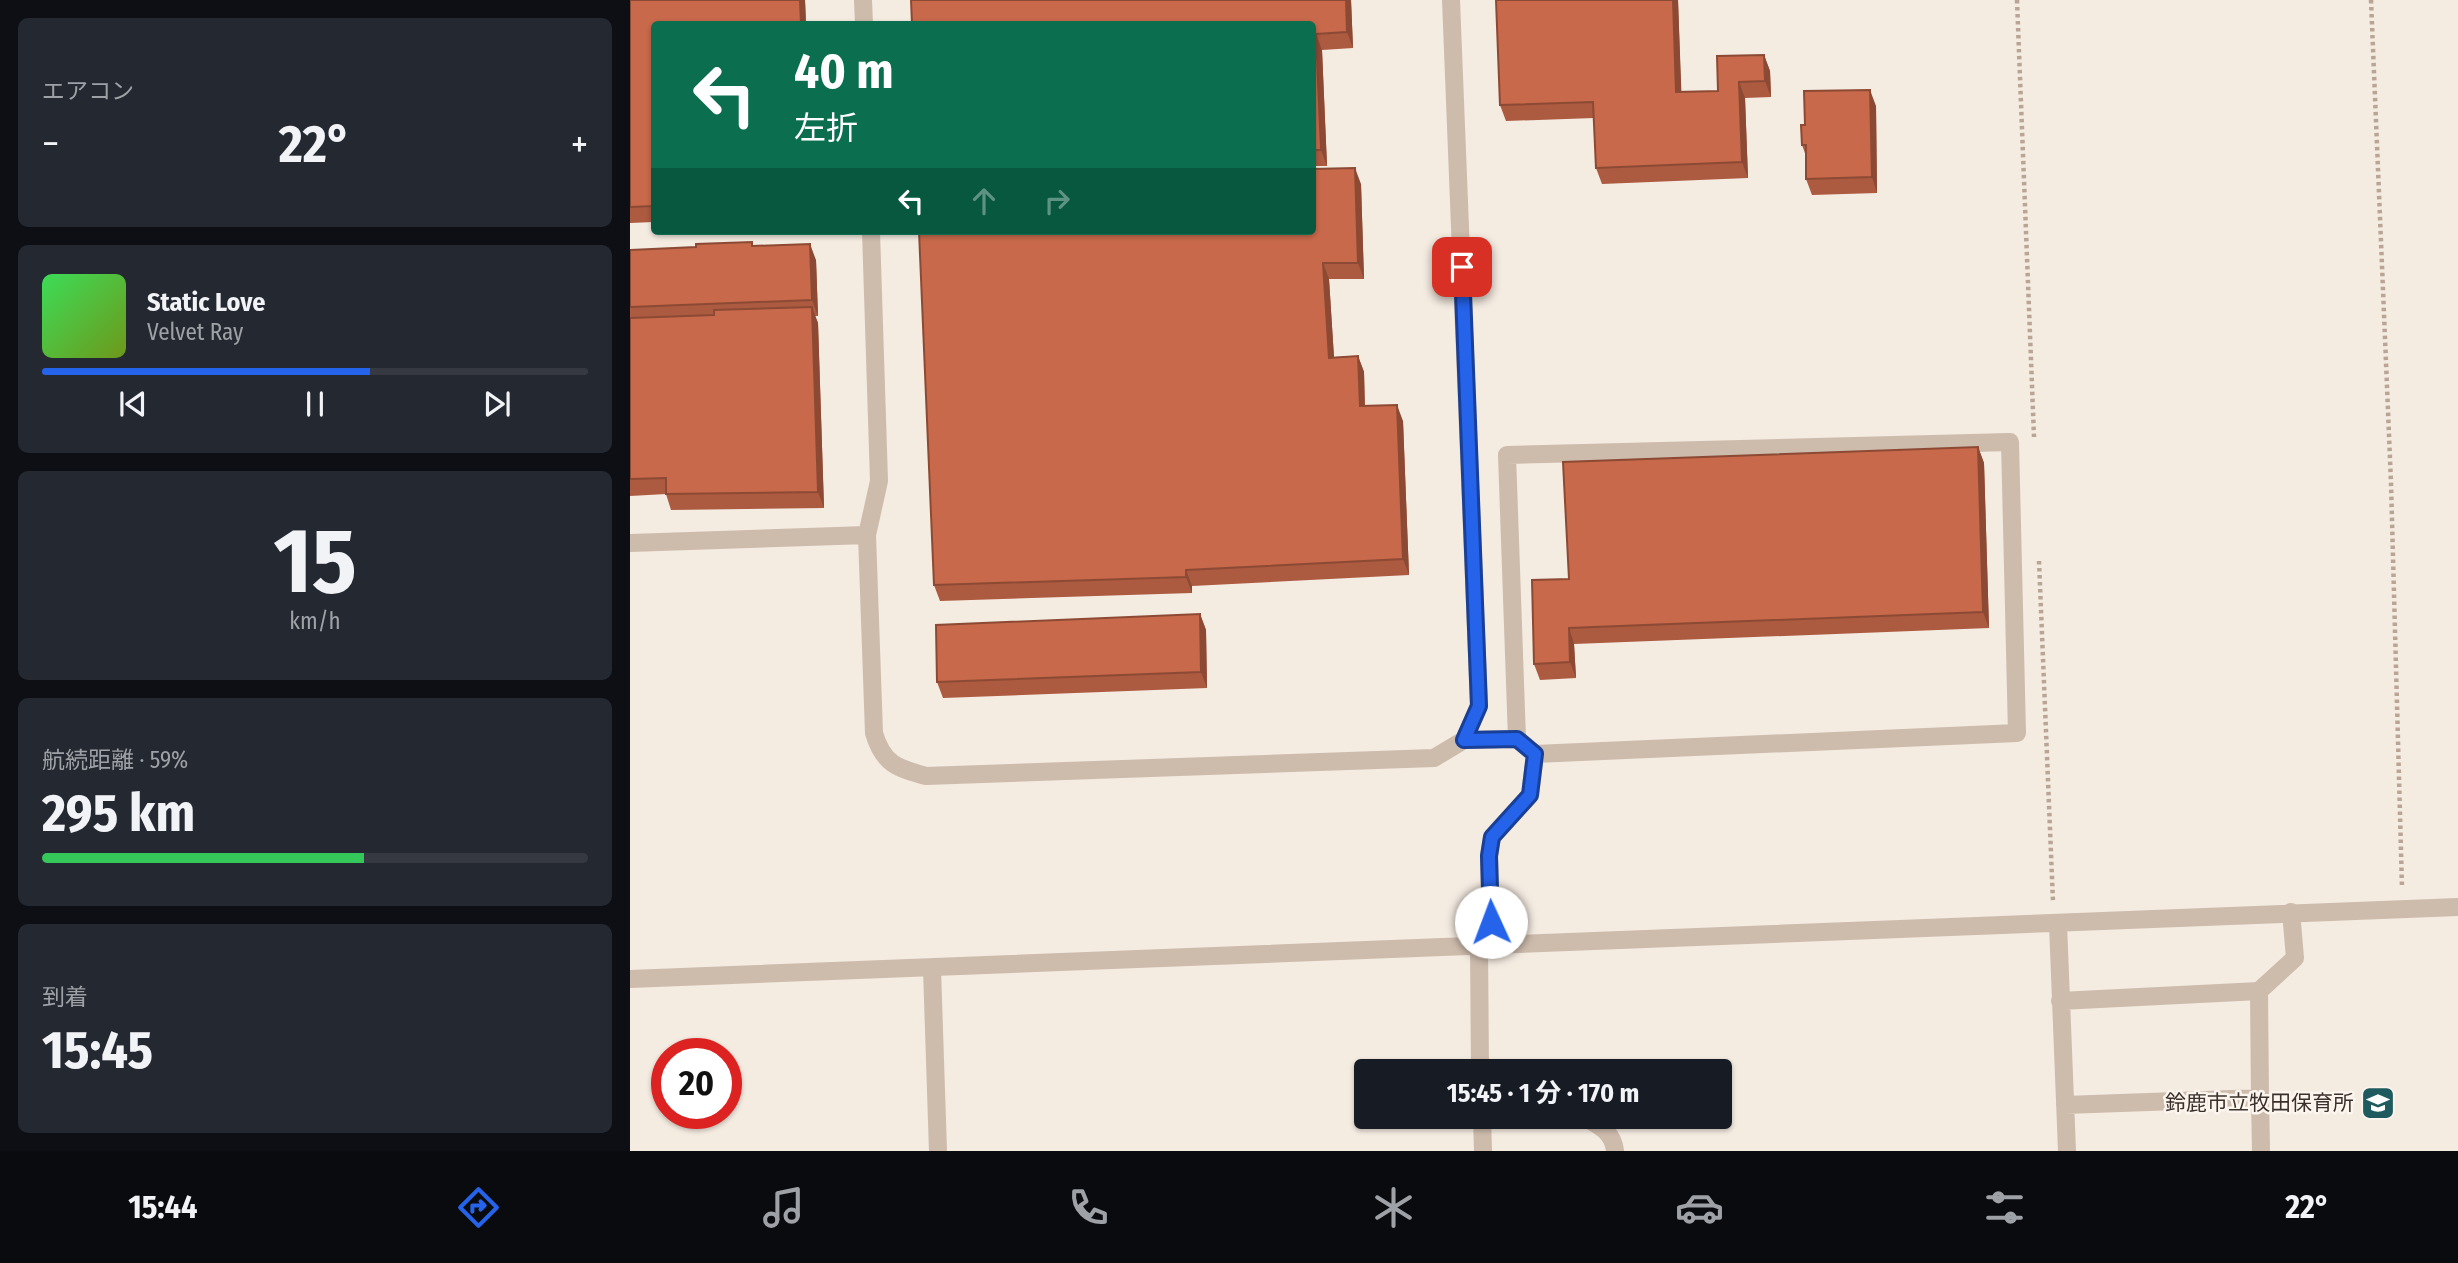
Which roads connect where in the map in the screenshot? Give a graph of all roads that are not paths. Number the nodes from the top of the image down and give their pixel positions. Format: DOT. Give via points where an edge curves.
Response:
graph roads {
  1 [pos="863,0"];
  2 [pos="1451,0"];
  3 [pos="864,21"];
  4 [pos="871,235"];
  5 [pos="867,535"];
  6 [pos="630,543"];
  7 [pos="1517,739"];
  8 [pos="1464,740"];
  9 [pos="1535,754"];
  10 [pos="2458,907"];
  11 [pos="2291,912"];
  12 [pos="2058,924"];
  13 [pos="1485,945"];
  14 [pos="932,969"];
  15 [pos="630,979"];
  16 [pos="2259,991"];
  17 [pos="2060,1001"];
  18 [pos="1480,1059"];
  19 [pos="2260,1098"];
  20 [pos="2065,1105"];
  21 [pos="1482,1129"];
  22 [pos="1605,1129"];
  23 [pos="938,1151"];
  24 [pos="1483,1151"];
  25 [pos="1615,1151"];
  26 [pos="2067,1151"];
  27 [pos="2261,1151"];
  1 -- 3 [label="street"];
  2 -- 8 [label="street" via="1479,706"];
  4 -- 5 [label="street" via="879,481"];
  5 -- 6 [label="street"];
  5 -- 8 [label="street" via="874,733 880,753 899,769 926,776 1434,758"];
  7 -- 8 [label="street"];
  7 -- 9 [label="street"];
  7 -- 9 [label="street" via="1507,455 2010,442 2017,733"];
  9 -- 13 [label="street" via="1530,795 1492,837"];
  10 -- 11 [label="street"];
  11 -- 12 [label="street"];
  11 -- 16 [label="street" via="2295,958"];
  12 -- 13 [label="street"];
  12 -- 17 [label="street"];
  13 -- 14 [label="street"];
  13 -- 18 [label="street"];
  14 -- 15 [label="street"];
  14 -- 23 [label="street"];
  16 -- 17 [label="street"];
  16 -- 19 [label="street"];
  17 -- 20 [label="street"];
  19 -- 20 [label="street"];
  19 -- 27 [label="street"];
  20 -- 26 [label="street"];
  21 -- 24 [label="street"];
  22 -- 25 [label="street"];
}
